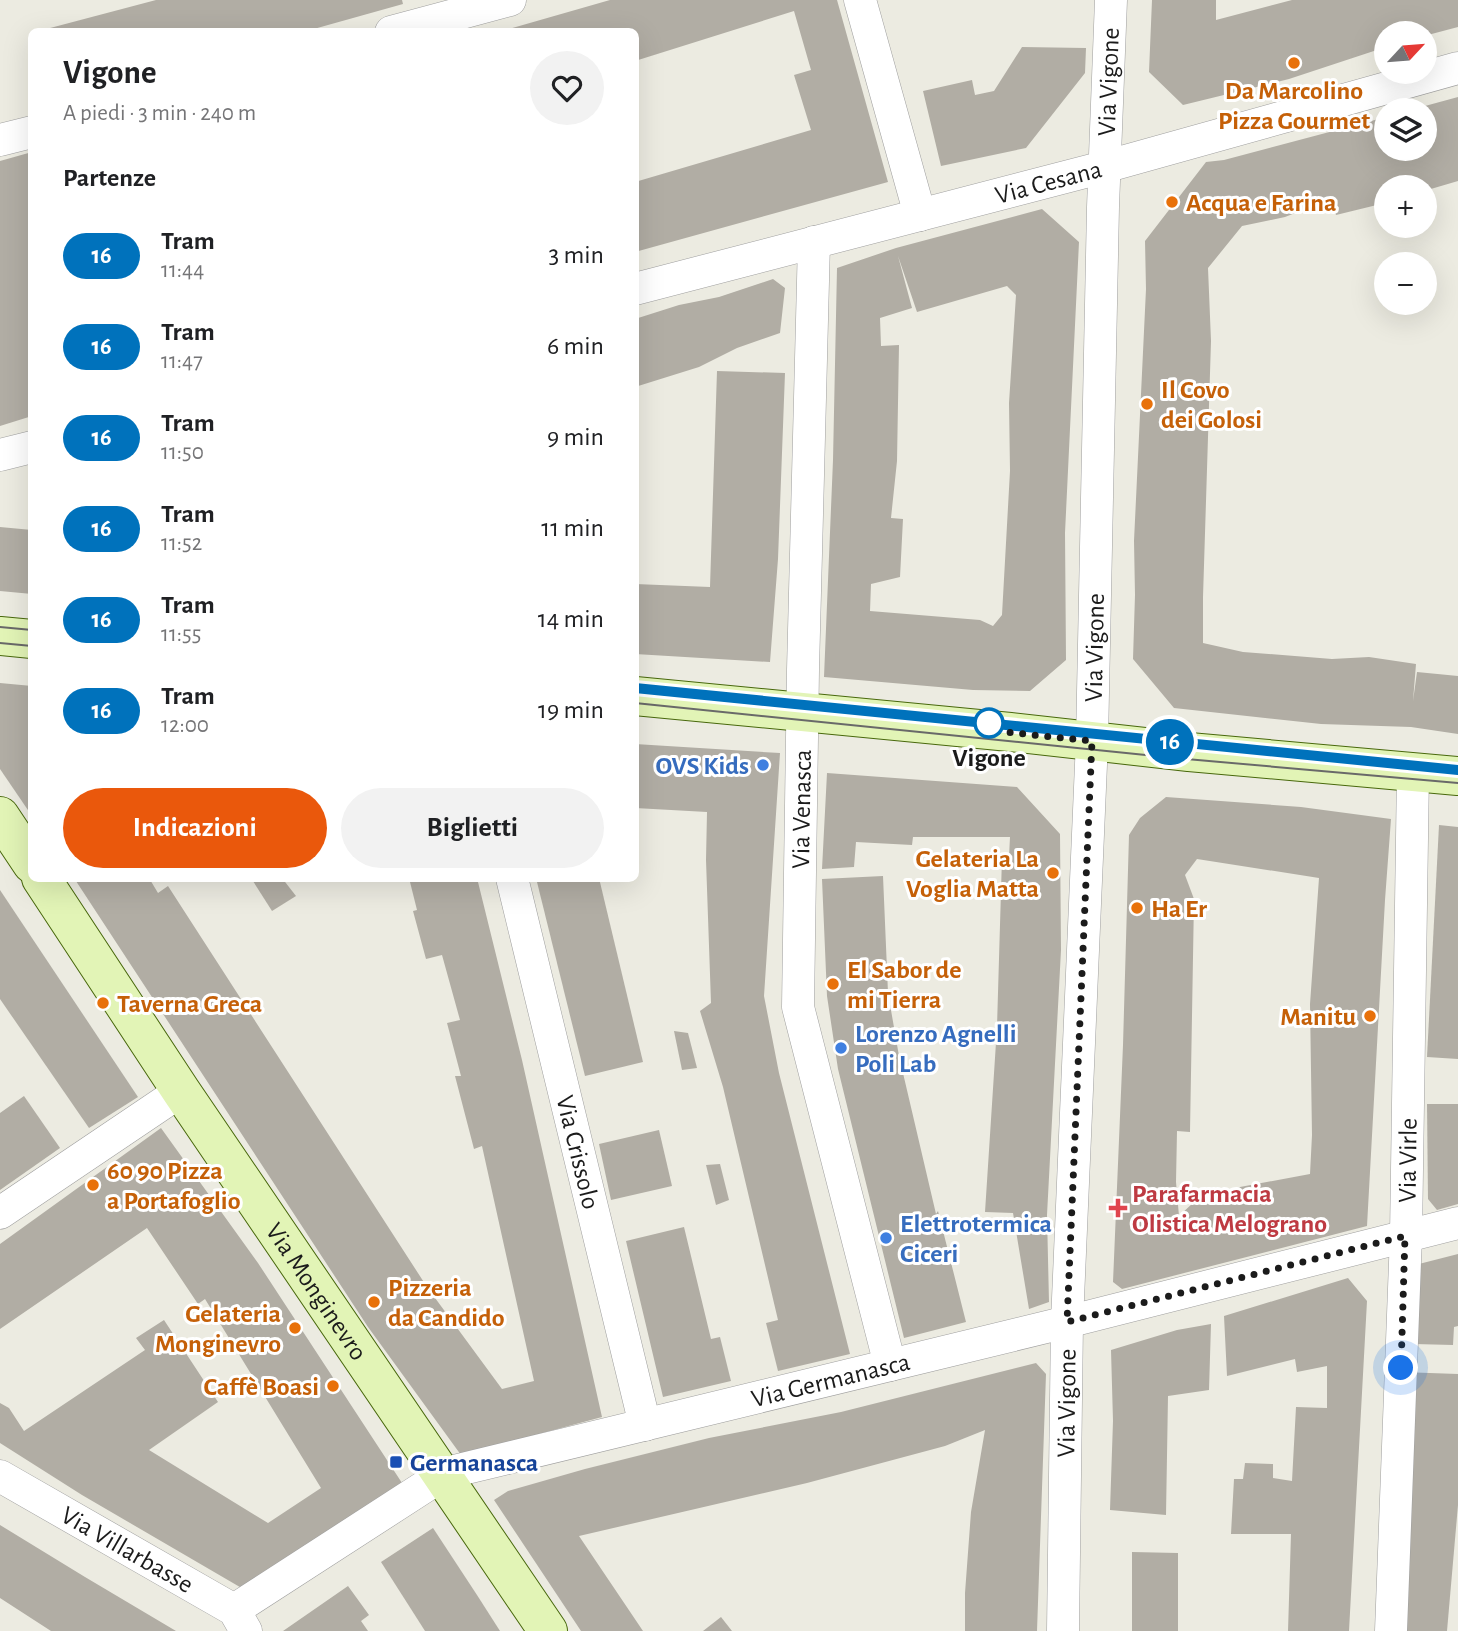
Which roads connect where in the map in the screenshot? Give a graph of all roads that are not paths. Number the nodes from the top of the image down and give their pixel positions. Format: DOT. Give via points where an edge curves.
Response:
graph roads {
  1 [pos="510,0"];
  2 [pos="860,0"];
  3 [pos="1111,0"];
  4 [pos="424,18"];
  5 [pos="400,28"];
  6 [pos="1458,68"];
  7 [pos="28,133"];
  8 [pos="0,141"];
  9 [pos="1104,167"];
  10 [pos="920,215"];
  11 [pos="814,242"];
  12 [pos="639,288"];
  13 [pos="28,448"];
  14 [pos="0,455"];
  15 [pos="0,636"];
  16 [pos="28,639"];
  17 [pos="639,696"];
  18 [pos="803,713"];
  19 [pos="1092,741"];
  20 [pos="1413,772"];
  21 [pos="1458,776"];
  22 [pos="0,816"];
  23 [pos="28,858"];
  24 [pos="44,882"];
  25 [pos="513,882"];
  26 [pos="181,1091"];
  27 [pos="0,1213"];
  28 [pos="1458,1223"];
  29 [pos="1405,1236"];
  30 [pos="1067,1322"];
  31 [pos="890,1365"];
  32 [pos="645,1425"];
  33 [pos="444,1475"];
  34 [pos="0,1476"];
  35 [pos="240,1620"];
  36 [pos="548,1631"];
  37 [pos="1063,1631"];
  38 [pos="1391,1631"];
  1 -- 4 [label="street"];
  2 -- 10 [label="street"];
  3 -- 9 [label="street, Via Vigone"];
  4 -- 5 [label="street"];
  6 -- 9 [label="street, Via Cesana"];
  7 -- 8 [label="street"];
  9 -- 10 [label="street, Via Cesana"];
  9 -- 19 [label="street, Via Vigone"];
  10 -- 11 [label="street, Via Cesana"];
  11 -- 12 [label="street, Via Cesana"];
  11 -- 18 [label="street, Via Venasca"];
  13 -- 14 [label="street"];
  15 -- 16 [label="street"];
  17 -- 18 [label="street"];
  18 -- 19 [label="street"];
  18 -- 31 [label="street, Via Venasca" via="798,1007"];
  19 -- 20 [label="street"];
  19 -- 30 [label="street, Via Vigone"];
  20 -- 21 [label="street"];
  20 -- 29 [label="street, Via Virle"];
  22 -- 23 [label="street"];
  24 -- 26 [label="street, Via Monginevro"];
  25 -- 32 [label="street, Via Crissolo"];
  26 -- 27 [label="street"];
  26 -- 33 [label="street, Via Monginevro"];
  28 -- 29 [label="street, Via Germanasca"];
  29 -- 30 [label="street, Via Germanasca"];
  29 -- 38 [label="street, Via Virle"];
  30 -- 31 [label="street, Via Germanasca"];
  30 -- 37 [label="street, Via Vigone"];
  31 -- 32 [label="street, Via Germanasca"];
  32 -- 33 [label="street, Via Germanasca"];
  33 -- 35 [label="street, Via Germanasca"];
  33 -- 36 [label="street, Via Monginevro"];
  34 -- 35 [label="street, Via Villarbasse"];
}
